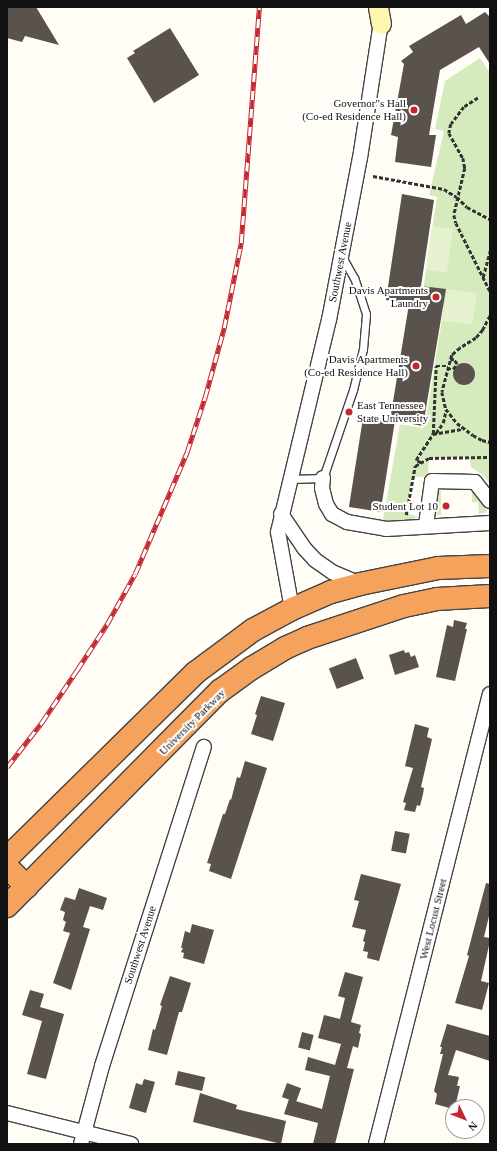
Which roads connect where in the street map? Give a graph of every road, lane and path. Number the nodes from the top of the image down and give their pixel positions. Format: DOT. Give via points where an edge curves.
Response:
graph roads {
  1 [pos="381,13"];
  2 [pos="478,98"];
  3 [pos="374,176"];
  4 [pos="457,197"];
  5 [pos="490,219"];
  6 [pos="490,250"];
  7 [pos="341,255"];
  8 [pos="483,277"];
  9 [pos="490,291"];
  10 [pos="490,316"];
  11 [pos="450,359"];
  12 [pos="447,368"];
  13 [pos="446,409"];
  14 [pos="462,429"];
  15 [pos="434,433"];
  16 [pos="490,442"];
  17 [pos="420,463"];
  18 [pos="322,478"];
  19 [pos="291,479"];
  20 [pos="490,501"];
  21 [pos="282,514"];
  22 [pos="490,523"];
  23 [pos="426,525"];
  24 [pos="490,566"];
  25 [pos="360,584"];
  26 [pos="490,596"];
  27 [pos="292,609"];
  28 [pos="307,638"];
  29 [pos="490,694"];
  30 [pos="204,747"];
  31 [pos="7,858"];
  32 [pos="7,867"];
  33 [pos="27,887"];
  34 [pos="7,906"];
  35 [pos="7,1112"];
  36 [pos="82,1138"];
  37 [pos="131,1144"];
  38 [pos="376,1144"];
  1 -- 7 [label="street, Southwest Avenue" via="360,158"];
  2 -- 4 [label="path" via="464,106 451,124 450,133 463,158 465,168 464,180"];
  3 -- 4 [label="path" via="444,189"];
  4 -- 5 [label="path" via="467,207"];
  4 -- 8 [label="path" via="454,215 456,223"];
  6 -- 8 [label="path"];
  7 -- 18 [label="lane" via="354,278 366,314 363,349 353,390"];
  7 -- 19 [label="street, Southwest Avenue" via="329,320"];
  8 -- 9 [label="path"];
  10 -- 11 [label="path" via="480,334 460,348"];
  11 -- 12 [label="path"];
  11 -- 12 [label="path" via="457,364 453,370"];
  12 -- 13 [label="path" via="442,392"];
  12 -- 15 [label="path" via="436,366"];
  13 -- 14 [label="path"];
  13 -- 15 [label="path" via="443,423"];
  14 -- 15 [label="path"];
  14 -- 16 [label="path"];
  15 -- 17 [label="path" via="416,460"];
  18 -- 19 [label="lane"];
  18 -- 23 [label="street" via="326,504 338,519 386,529 410,529"];
  19 -- 21 [label="street, Southwest Avenue"];
  20 -- 23 [label="street" via="475,482 432,481"];
  21 -- 25 [label="street" via="314,560 332,572"];
  21 -- 27 [label="street, Southwest Avenue" via="278,532"];
  22 -- 23 [label="street"];
  24 -- 25 [label="highway" via="438,568"];
  25 -- 27 [label="highway" via="330,592"];
  26 -- 28 [label="highway, University Parkway" via="437,599 417,603"];
  27 -- 28 [label="highway"];
  27 -- 31 [label="highway" via="253,630 196,672"];
  28 -- 33 [label="highway, University Parkway" via="265,660 220,691"];
  29 -- 38 [label="street, West Locust Street"];
  30 -- 36 [label="street, Southwest Avenue" via="130,976"];
  32 -- 33 [label="highway"];
  33 -- 34 [label="highway, University Parkway"];
  35 -- 36 [label="street"];
  36 -- 37 [label="street"];
}
